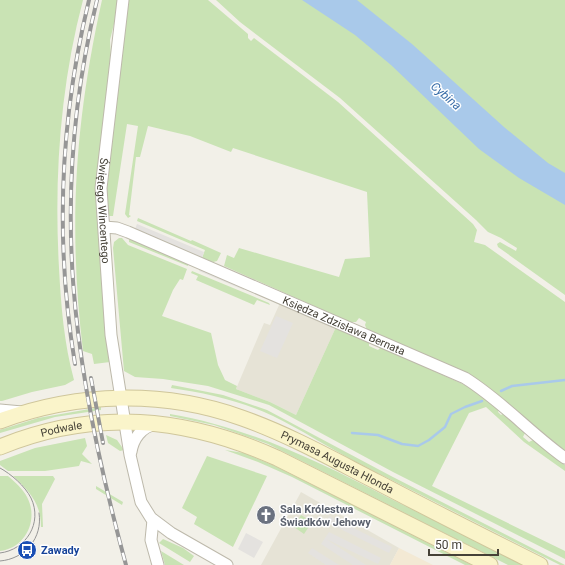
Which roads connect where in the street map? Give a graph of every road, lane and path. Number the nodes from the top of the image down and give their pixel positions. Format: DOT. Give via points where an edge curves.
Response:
graph roads {
  1 [pos="123,0"];
  2 [pos="104,227"];
  3 [pos="121,398"];
  4 [pos="0,410"];
  5 [pos="27,412"];
  6 [pos="0,421"];
  7 [pos="124,422"];
  8 [pos="162,424"];
  9 [pos="0,447"];
  10 [pos="130,455"];
  11 [pos="565,458"];
  12 [pos="153,520"];
  13 [pos="158,565"];
  14 [pos="227,565"];
  15 [pos="490,565"];
  16 [pos="540,565"];
  1 -- 2 [label="street, Świętego Wincentego" via="102,175"];
  2 -- 3 [label="street, Świętego Wincentego" via="111,328"];
  2 -- 11 [label="street, Księdza Zdzisława Bernata" via="128,232 465,378 492,396"];
  3 -- 5 [label="main road" via="74,402"];
  3 -- 7 [label="street"];
  3 -- 16 [label="main road, Prymasa Augusta Hlonda" via="186,403 256,423"];
  4 -- 5 [label="street"];
  5 -- 6 [label="main road"];
  7 -- 8 [label="main road, Prymasa Augusta Hlonda"];
  7 -- 9 [label="main road, Podwale" via="61,429"];
  7 -- 10 [label="street"];
  8 -- 10 [label="street" via="150,425 140,432 134,440"];
  8 -- 15 [label="main road, Prymasa Augusta Hlonda" via="206,432 255,448"];
  10 -- 12 [label="street" via="141,502"];
  12 -- 13 [label="street" via="151,540"];
  12 -- 14 [label="street"];
}
